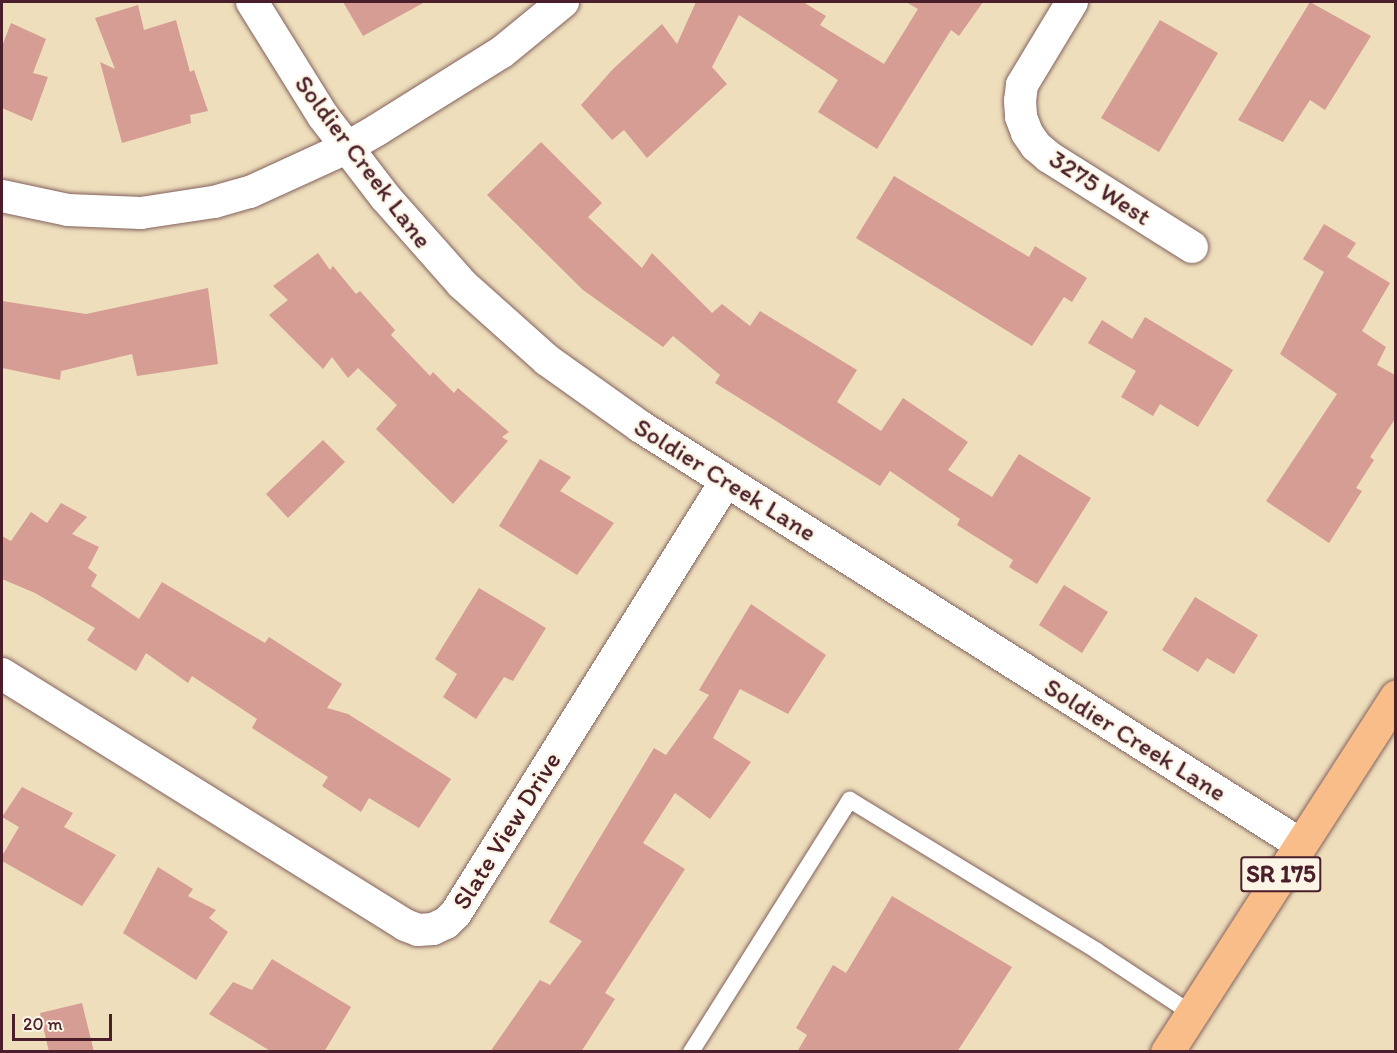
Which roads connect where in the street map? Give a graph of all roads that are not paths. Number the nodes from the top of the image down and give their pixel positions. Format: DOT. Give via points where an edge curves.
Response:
graph roads {
  1 [pos="252,2"];
  2 [pos="563,2"];
  3 [pos="1072,2"];
  4 [pos="346,148"];
  5 [pos="2,196"];
  6 [pos="1192,247"];
  7 [pos="726,481"];
  8 [pos="2,674"];
  9 [pos="1395,696"];
  10 [pos="1300,844"];
  11 [pos="1191,1013"];
  12 [pos="691,1052"];
  13 [pos="1167,1052"];
  1 -- 4 [label="street, Soldier Creek Lane"];
  2 -- 4 [label="street" via="501,52"];
  3 -- 6 [label="street, 3275 West" via="1022,85 1021,117 1027,133 1049,157"];
  4 -- 5 [label="street" via="250,192 178,209 104,213 41,206"];
  4 -- 7 [label="street, Soldier Creek Lane" via="422,242 504,323 593,395"];
  7 -- 8 [label="street, Slate View Drive" via="456,913 433,929 418,930 405,925"];
  7 -- 10 [label="street, Soldier Creek Lane"];
  9 -- 10 [label="main road, SR 175"];
  10 -- 11 [label="main road, SR 175"];
  11 -- 12 [label="lane" via="1097,951 850,801"];
  11 -- 13 [label="main road, SR 175"];
}
